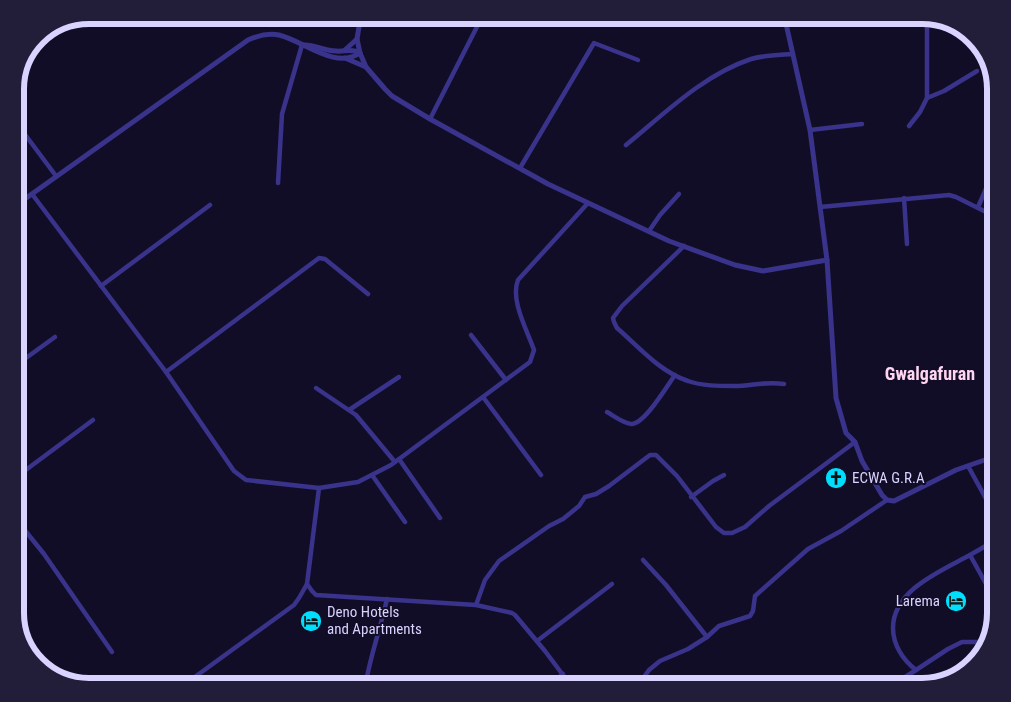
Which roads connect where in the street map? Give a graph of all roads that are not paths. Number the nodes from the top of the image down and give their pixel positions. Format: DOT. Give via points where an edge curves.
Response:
graph roads {
  1 [pos="360,24"];
  2 [pos="478,24"];
  3 [pos="786,24"];
  4 [pos="927,24"];
  5 [pos="357,39"];
  6 [pos="302,44"];
  7 [pos="345,50"];
  8 [pos="360,53"];
  9 [pos="793,54"];
  10 [pos="344,58"];
  11 [pos="638,60"];
  12 [pos="366,67"];
  13 [pos="977,71"];
  14 [pos="927,98"];
  15 [pos="430,119"];
  16 [pos="862,124"];
  17 [pos="909,126"];
  18 [pos="810,130"];
  19 [pos="24,133"];
  20 [pos="626,145"];
  21 [pos="520,168"];
  22 [pos="56,176"];
  23 [pos="278,183"];
  24 [pos="987,186"];
  25 [pos="32,194"];
  26 [pos="679,194"];
  27 [pos="904,198"];
  28 [pos="24,200"];
  29 [pos="588,203"];
  30 [pos="210,205"];
  31 [pos="820,207"];
  32 [pos="978,207"];
  33 [pos="987,212"];
  34 [pos="649,231"];
  35 [pos="907,244"];
  36 [pos="684,246"];
  37 [pos="827,260"];
  38 [pos="101,286"];
  39 [pos="368,294"];
  40 [pos="470,336"];
  41 [pos="55,337"];
  42 [pos="24,359"];
  43 [pos="166,372"];
  44 [pos="675,375"];
  45 [pos="399,377"];
  46 [pos="506,380"];
  47 [pos="784,384"];
  48 [pos="316,388"];
  49 [pos="483,397"];
  50 [pos="349,410"];
  51 [pos="607,412"];
  52 [pos="93,420"];
  53 [pos="855,442"];
  54 [pos="987,459"];
  55 [pos="397,460"];
  56 [pos="968,466"];
  57 [pos="24,471"];
  58 [pos="372,475"];
  59 [pos="541,475"];
  60 [pos="724,475"];
  61 [pos="319,488"];
  62 [pos="691,497"];
  63 [pos="887,500"];
  64 [pos="987,501"];
  65 [pos="440,518"];
  66 [pos="405,522"];
  67 [pos="24,529"];
  68 [pos="987,545"];
  69 [pos="970,555"];
  70 [pos="643,560"];
  71 [pos="307,584"];
  72 [pos="612,584"];
  73 [pos="987,586"];
  74 [pos="387,600"];
  75 [pos="476,605"];
  76 [pos="707,637"];
  77 [pos="537,641"];
  78 [pos="981,642"];
  79 [pos="112,652"];
  80 [pos="916,670"];
  81 [pos="562,674"];
  82 [pos="367,677"];
  83 [pos="193,678"];
  84 [pos="557,678"];
  85 [pos="565,678"];
  86 [pos="643,678"];
  87 [pos="904,678"];
  1 -- 5 [label="street"];
  2 -- 15 [label="street"];
  3 -- 9 [label="street"];
  4 -- 14 [label="street"];
  5 -- 7 [label="street"];
  5 -- 8 [label="street"];
  6 -- 7 [label="street" via="332,51"];
  6 -- 10 [label="street" via="332,57"];
  6 -- 22 [label="street" via="276,34 248,40"];
  6 -- 23 [label="street" via="282,114"];
  7 -- 8 [label="street"];
  8 -- 10 [label="street"];
  8 -- 12 [label="street"];
  9 -- 18 [label="street"];
  9 -- 20 [label="street" via="753,58 732,67 686,96"];
  10 -- 12 [label="street"];
  11 -- 21 [label="street" via="594,43"];
  12 -- 15 [label="street" via="392,96"];
  13 -- 14 [label="street"];
  14 -- 17 [label="street"];
  15 -- 21 [label="street"];
  16 -- 18 [label="street"];
  18 -- 31 [label="street"];
  19 -- 22 [label="street"];
  21 -- 29 [label="street"];
  22 -- 25 [label="street"];
  24 -- 32 [label="street"];
  25 -- 28 [label="street"];
  25 -- 38 [label="street"];
  26 -- 34 [label="street"];
  27 -- 31 [label="street"];
  27 -- 32 [label="street" via="949,195"];
  27 -- 35 [label="street"];
  29 -- 34 [label="street"];
  29 -- 46 [label="street" via="518,280 515,298 534,350 530,362"];
  30 -- 38 [label="street"];
  31 -- 37 [label="street"];
  32 -- 33 [label="street"];
  34 -- 36 [label="street"];
  36 -- 37 [label="street" via="735,265 763,270"];
  36 -- 44 [label="street" via="613,318 617,328"];
  37 -- 53 [label="street" via="836,398 846,433"];
  38 -- 43 [label="street"];
  39 -- 43 [label="street" via="326,259 319,258"];
  40 -- 46 [label="street"];
  41 -- 42 [label="street"];
  43 -- 61 [label="street" via="234,472 246,480"];
  44 -- 47 [label="street" via="690,382 716,386"];
  44 -- 51 [label="street" via="649,412 636,423 622,421"];
  45 -- 50 [label="street"];
  46 -- 49 [label="street"];
  48 -- 50 [label="street"];
  49 -- 55 [label="street"];
  49 -- 59 [label="street"];
  50 -- 55 [label="street"];
  52 -- 57 [label="street"];
  53 -- 62 [label="street" via="745,527 732,533 720,531"];
  53 -- 63 [label="street" via="862,461"];
  54 -- 56 [label="street"];
  55 -- 58 [label="street"];
  55 -- 65 [label="street"];
  56 -- 63 [label="street" via="894,502"];
  56 -- 64 [label="street"];
  58 -- 61 [label="street" via="358,482"];
  58 -- 66 [label="street"];
  60 -- 62 [label="street"];
  61 -- 71 [label="street"];
  62 -- 75 [label="street" via="656,455 650,455 609,486 585,498 563,519 498,561"];
  63 -- 76 [label="street" via="808,549 755,596 750,616 719,626"];
  67 -- 79 [label="street"];
  68 -- 69 [label="street"];
  69 -- 73 [label="street"];
  69 -- 80 [label="street" via="921,583 896,612 893,639"];
  70 -- 76 [label="street"];
  71 -- 74 [label="street" via="316,595"];
  71 -- 83 [label="street" via="294,605"];
  72 -- 77 [label="street"];
  74 -- 75 [label="street"];
  74 -- 82 [label="street"];
  75 -- 77 [label="street" via="514,614"];
  76 -- 86 [label="street" via="660,660"];
  77 -- 81 [label="street"];
  78 -- 80 [label="street" via="962,642 948,648"];
  80 -- 87 [label="street"];
  81 -- 84 [label="street"];
  81 -- 85 [label="street"];
}
